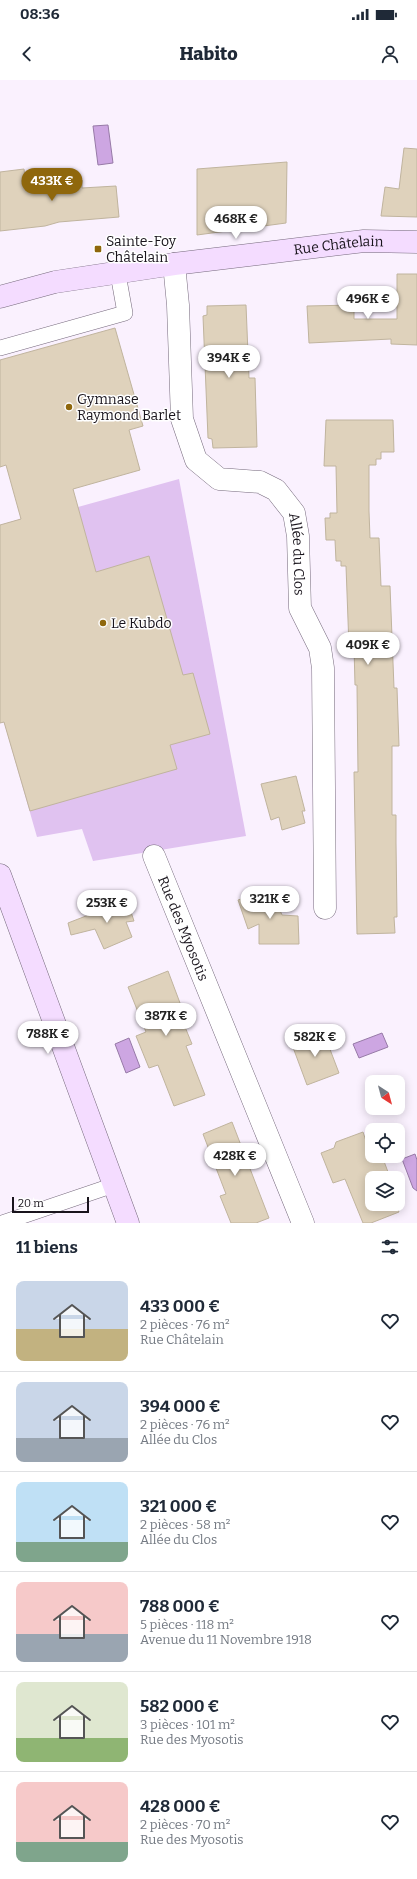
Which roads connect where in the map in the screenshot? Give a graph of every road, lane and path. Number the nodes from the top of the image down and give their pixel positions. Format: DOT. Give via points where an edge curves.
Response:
graph roads {
  1 [pos="417,242"];
  2 [pos="174,264"];
  3 [pos="118,274"];
  4 [pos="0,297"];
  5 [pos="0,348"];
  6 [pos="154,856"];
  7 [pos="0,875"];
  8 [pos="325,908"];
  9 [pos="114,1185"];
  10 [pos="2,1223"];
  11 [pos="128,1223"];
  12 [pos="303,1223"];
  1 -- 2 [label="street, Rue Châtelain" via="364,241"];
  2 -- 3 [label="street, Rue Châtelain"];
  2 -- 8 [label="street, Allée du Clos" via="182,419 196,460 218,479 260,482 276,490 294,513 298,536 300,608 320,648 323,668"];
  3 -- 4 [label="street, Rue Châtelain" via="55,282"];
  3 -- 5 [label="lane" via="125,312"];
  6 -- 12 [label="street, Rue des Myosotis"];
  7 -- 9 [label="street"];
  9 -- 10 [label="lane"];
  9 -- 11 [label="street"];
}
